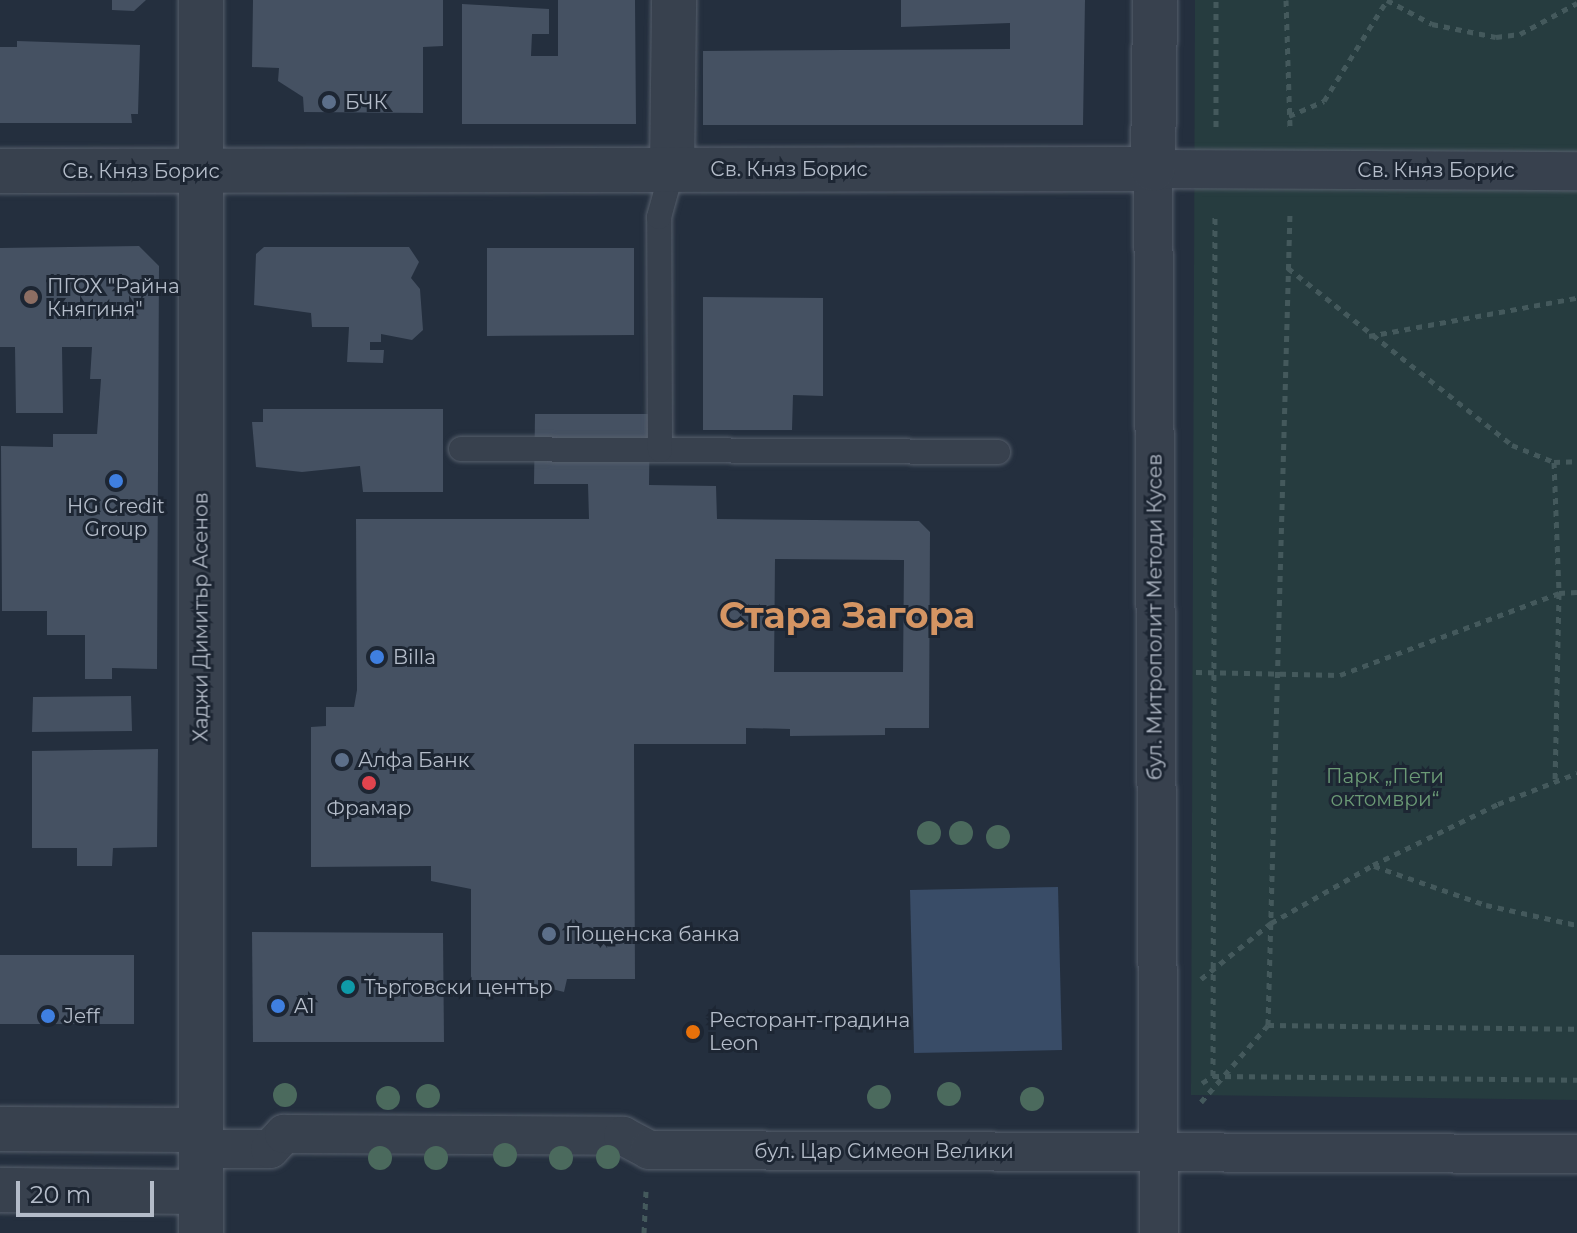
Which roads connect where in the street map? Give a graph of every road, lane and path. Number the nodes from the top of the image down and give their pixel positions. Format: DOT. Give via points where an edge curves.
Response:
graph roads {
  1 [pos="201,0"];
  2 [pos="674,0"];
  3 [pos="1155,0"];
  4 [pos="1216,0"];
  5 [pos="1286,0"];
  6 [pos="1387,0"];
  7 [pos="1577,3"];
  8 [pos="1289,116"];
  9 [pos="1153,169"];
  10 [pos="1215,169"];
  11 [pos="672,170"];
  12 [pos="1291,170"];
  13 [pos="0,171"];
  14 [pos="201,171"];
  15 [pos="1577,171"];
  16 [pos="1288,268"];
  17 [pos="1577,298"];
  18 [pos="1369,336"];
  19 [pos="461,449"];
  20 [pos="660,450"];
  21 [pos="998,452"];
  22 [pos="1577,461"];
  23 [pos="1554,462"];
  24 [pos="1577,592"];
  25 [pos="1559,593"];
  26 [pos="1155,668"];
  27 [pos="1213,673"];
  28 [pos="1278,674"];
  29 [pos="1577,773"];
  30 [pos="1555,780"];
  31 [pos="1373,865"];
  32 [pos="1271,923"];
  33 [pos="1577,925"];
  34 [pos="1211,970"];
  35 [pos="1156,1017"];
  36 [pos="1268,1025"];
  37 [pos="1577,1029"];
  38 [pos="1213,1076"];
  39 [pos="1223,1076"];
  40 [pos="1577,1080"];
  41 [pos="1160,1113"];
  42 [pos="0,1129"];
  43 [pos="201,1139"];
  44 [pos="1159,1152"];
  45 [pos="1577,1154"];
  46 [pos="0,1190"];
  47 [pos="201,1212"];
  48 [pos="1159,1233"];
  1 -- 14 [label="street, Хаджи Димитър Асенов"];
  2 -- 11 [label="street"];
  3 -- 9 [label="street, бул. Митрополит Методи Кусев"];
  4 -- 10 [label="path"];
  5 -- 8 [label="path"];
  6 -- 7 [label="path" via="1432,24 1496,37 1520,34"];
  6 -- 8 [label="path" via="1324,101"];
  8 -- 12 [label="path"];
  9 -- 10 [label="street, Св. Княз Борис"];
  9 -- 11 [label="street, Св. Княз Борис"];
  9 -- 26 [label="street, бул. Митрополит Методи Кусев"];
  10 -- 12 [label="street, Св. Княз Борис"];
  10 -- 27 [label="path"];
  11 -- 14 [label="street, Св. Княз Борис"];
  11 -- 20 [label="lane" via="659,217"];
  12 -- 15 [label="street, Св. Княз Борис"];
  12 -- 16 [label="path"];
  13 -- 14 [label="street, Св. Княз Борис"];
  14 -- 43 [label="street, Хаджи Димитър Асенов"];
  16 -- 18 [label="path"];
  16 -- 28 [label="path"];
  17 -- 18 [label="path"];
  18 -- 23 [label="path" via="1512,445"];
  19 -- 20 [label="lane"];
  20 -- 21 [label="lane"];
  22 -- 23 [label="path"];
  23 -- 25 [label="path"];
  24 -- 25 [label="path"];
  25 -- 28 [label="path" via="1340,675"];
  25 -- 30 [label="path"];
  26 -- 27 [label="path"];
  26 -- 35 [label="street, бул. Митрополит Методи Кусев"];
  27 -- 28 [label="path"];
  27 -- 34 [label="path"];
  28 -- 32 [label="path"];
  29 -- 30 [label="path"];
  30 -- 31 [label="path"];
  31 -- 32 [label="path"];
  31 -- 33 [label="path" via="1486,905"];
  32 -- 34 [label="path"];
  32 -- 36 [label="path"];
  34 -- 35 [label="path"];
  34 -- 38 [label="path"];
  35 -- 41 [label="street, бул. Митрополит Методи Кусев"];
  36 -- 37 [label="path"];
  36 -- 39 [label="path"];
  38 -- 39 [label="path"];
  38 -- 41 [label="path"];
  39 -- 40 [label="path"];
  39 -- 44 [label="path"];
  41 -- 44 [label="street, бул. Митрополит Методи Кусев"];
  42 -- 43 [label="street, бул. Цар Симеон Велики"];
  43 -- 44 [label="street, бул. Цар Симеон Велики" via="270,1149 284,1134 623,1136 649,1150"];
  43 -- 47 [label="street, Хаджи Димитър Асенов"];
  44 -- 45 [label="street, бул. Цар Симеон Велики"];
  44 -- 48 [label="street, бул. Митрополит Методи Кусев"];
  46 -- 47 [label="street"];
}
